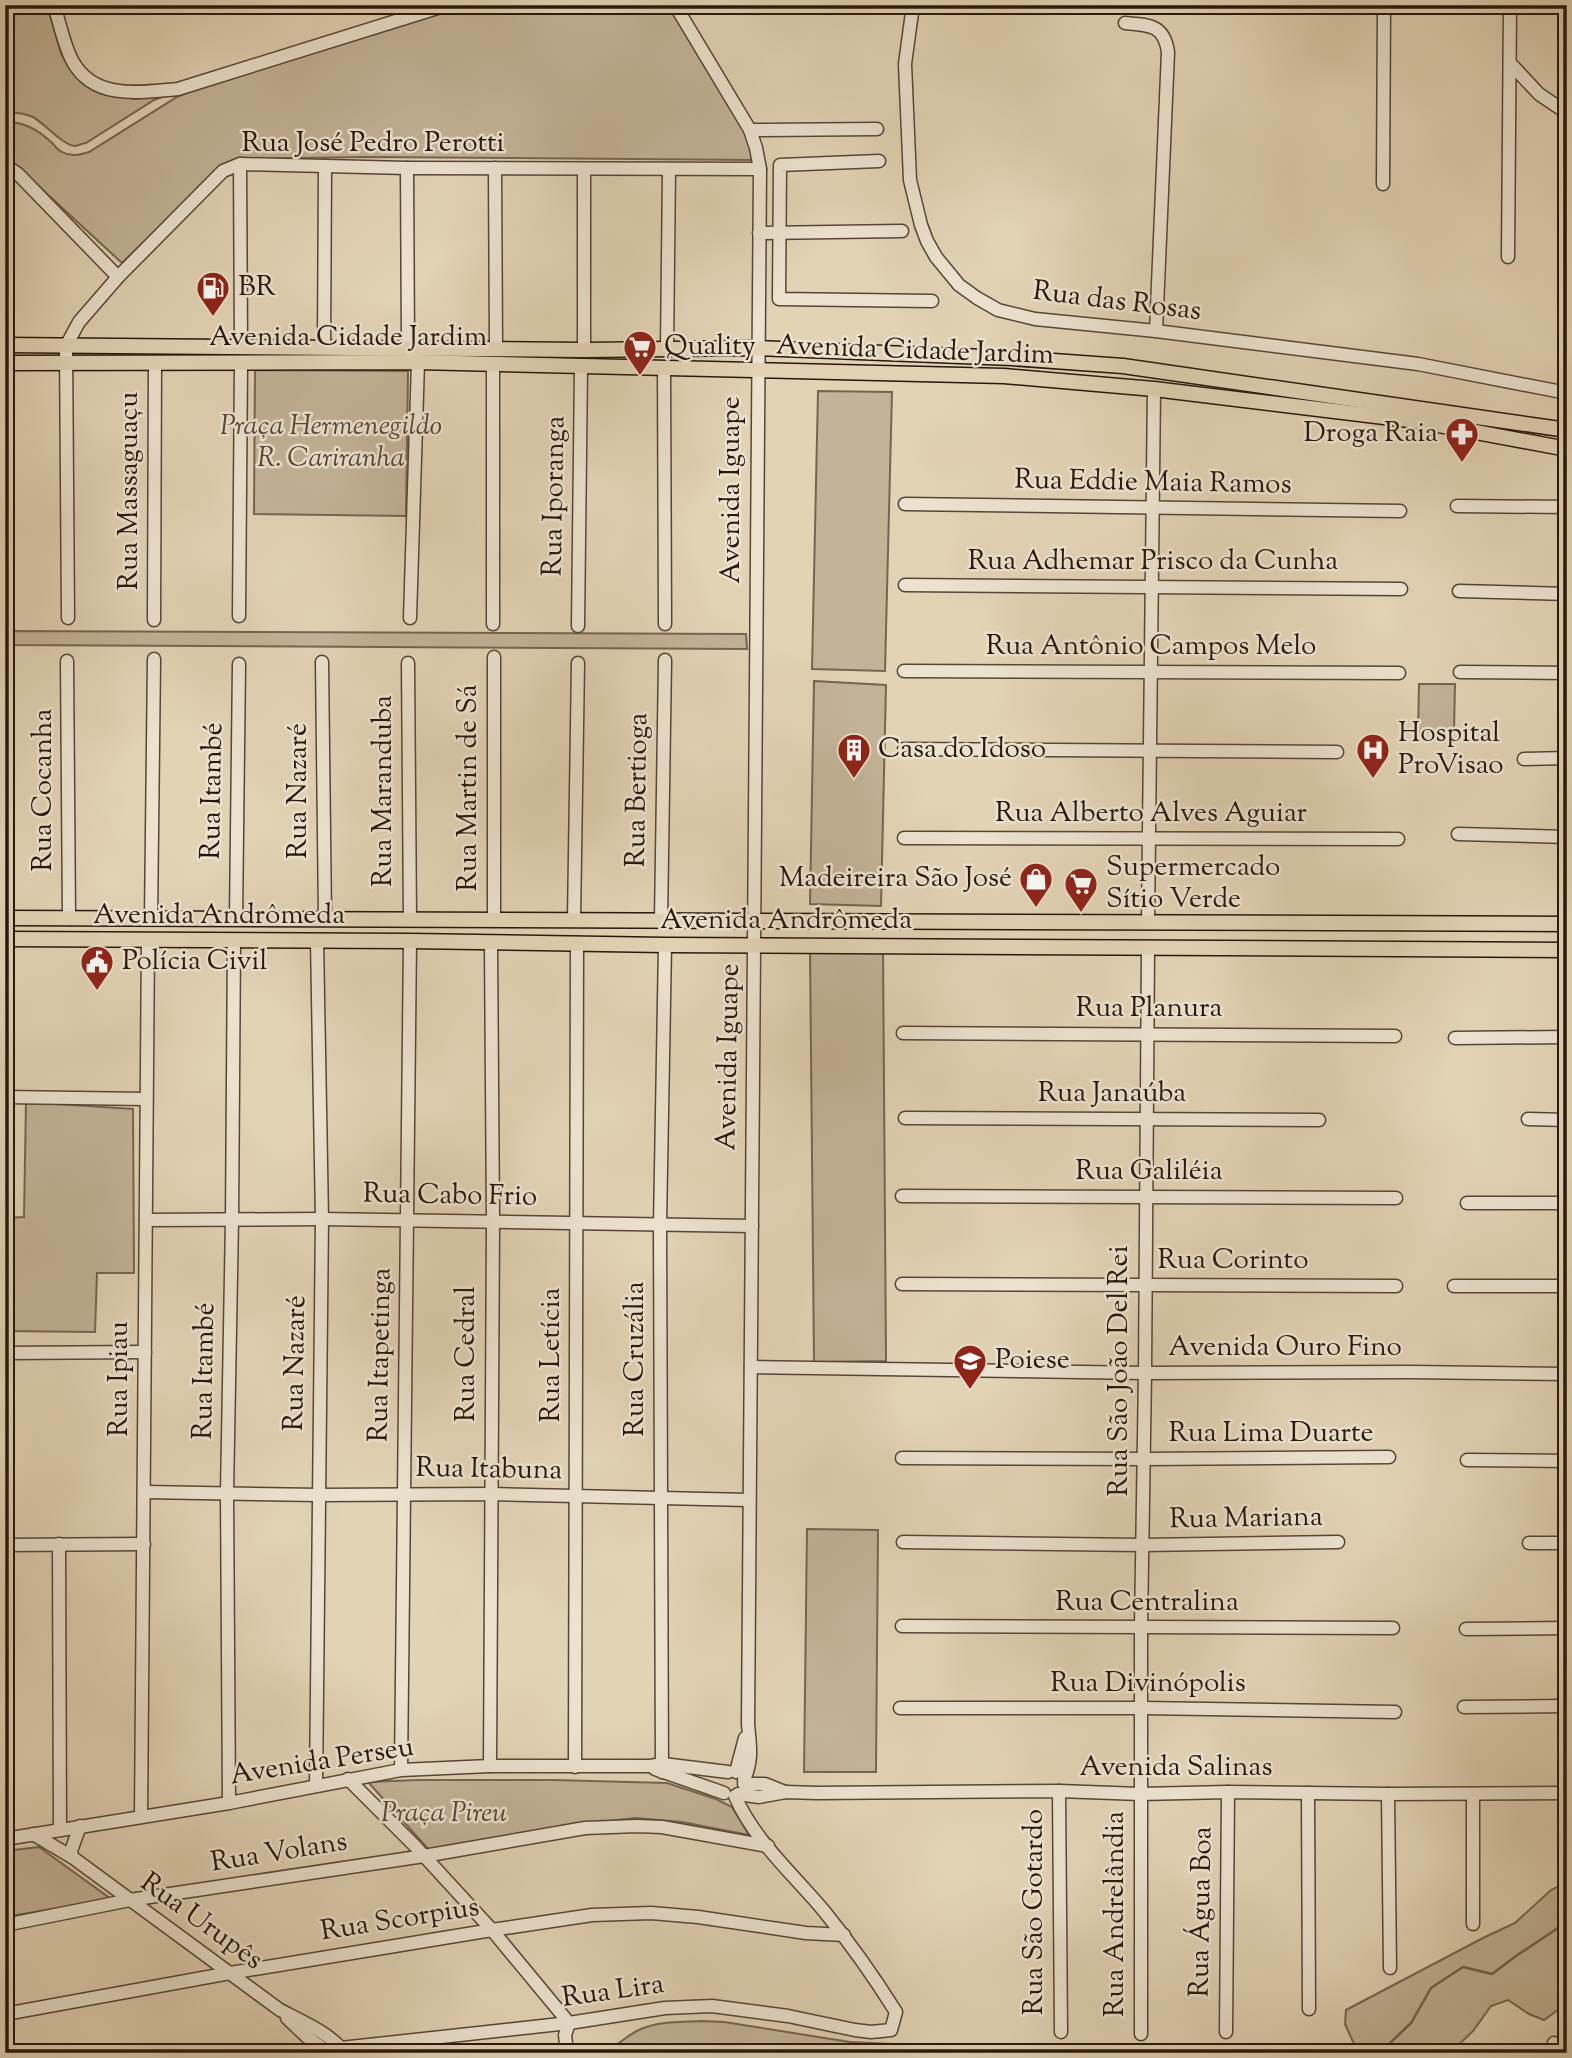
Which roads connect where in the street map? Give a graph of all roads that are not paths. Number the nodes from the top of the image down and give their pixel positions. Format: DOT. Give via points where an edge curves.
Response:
graph roads {
  1 [pos="54,5"];
  2 [pos="447,5"];
  3 [pos="675,5"];
  4 [pos="913,5"];
  5 [pos="1384,5"];
  6 [pos="1510,5"];
  7 [pos="1125,23"];
  8 [pos="1510,63"];
  9 [pos="1567,113"];
  10 [pos="877,129"];
  11 [pos="750,130"];
  12 [pos="879,161"];
  13 [pos="240,164"];
  14 [pos="5,165"];
  15 [pos="325,166"];
  16 [pos="407,168"];
  17 [pos="495,168"];
  18 [pos="584,169"];
  19 [pos="668,169"];
  20 [pos="760,169"];
  21 [pos="1383,184"];
  22 [pos="902,231"];
  23 [pos="759,233"];
  24 [pos="779,233"];
  25 [pos="1508,257"];
  26 [pos="118,277"];
  27 [pos="932,300"];
  28 [pos="1156,331"];
  29 [pos="5,345"];
  30 [pos="66,346"];
  31 [pos="241,346"];
  32 [pos="269,346"];
  33 [pos="324,347"];
  34 [pos="408,348"];
  35 [pos="757,348"];
  36 [pos="618,349"];
  37 [pos="667,349"];
  38 [pos="584,350"];
  39 [pos="495,356"];
  40 [pos="66,362"];
  41 [pos="155,362"];
  42 [pos="242,362"];
  43 [pos="269,362"];
  44 [pos="418,362"];
  45 [pos="5,363"];
  46 [pos="581,367"];
  47 [pos="617,367"];
  48 [pos="664,368"];
  49 [pos="757,369"];
  50 [pos="1154,389"];
  51 [pos="1567,393"];
  52 [pos="1417,415"];
  53 [pos="1440,419"];
  54 [pos="1567,430"];
  55 [pos="1567,449"];
  56 [pos="905,503"];
  57 [pos="1457,506"];
  58 [pos="1153,507"];
  59 [pos="1567,507"];
  60 [pos="1400,511"];
  61 [pos="905,585"];
  62 [pos="1152,587"];
  63 [pos="1401,589"];
  64 [pos="1459,591"];
  65 [pos="1567,594"];
  66 [pos="239,616"];
  67 [pos="68,618"];
  68 [pos="410,618"];
  69 [pos="154,620"];
  70 [pos="493,624"];
  71 [pos="665,624"];
  72 [pos="578,626"];
  73 [pos="494,657"];
  74 [pos="154,659"];
  75 [pos="664,660"];
  76 [pos="67,661"];
  77 [pos="323,662"];
  78 [pos="408,663"];
  79 [pos="578,663"];
  80 [pos="239,664"];
  81 [pos="904,671"];
  82 [pos="1151,672"];
  83 [pos="1460,672"];
  84 [pos="1399,673"];
  85 [pos="1567,673"];
  86 [pos="904,749"];
  87 [pos="1150,751"];
  88 [pos="1336,752"];
  89 [pos="1567,758"];
  90 [pos="1524,759"];
  91 [pos="1458,834"];
  92 [pos="1567,837"];
  93 [pos="904,838"];
  94 [pos="1150,839"];
  95 [pos="1398,839"];
  96 [pos="5,918"];
  97 [pos="100,918"];
  98 [pos="236,918"];
  99 [pos="278,918"];
  100 [pos="325,918"];
  101 [pos="69,919"];
  102 [pos="151,919"];
  103 [pos="410,919"];
  104 [pos="494,919"];
  105 [pos="575,919"];
  106 [pos="621,920"];
  107 [pos="656,920"];
  108 [pos="755,920"];
  109 [pos="871,921"];
  110 [pos="926,921"];
  111 [pos="1148,922"];
  112 [pos="1387,923"];
  113 [pos="1485,923"];
  114 [pos="1510,923"];
  115 [pos="1567,924"];
  116 [pos="5,939"];
  117 [pos="100,940"];
  118 [pos="148,940"];
  119 [pos="278,940"];
  120 [pos="317,940"];
  121 [pos="234,941"];
  122 [pos="410,941"];
  123 [pos="491,943"];
  124 [pos="577,943"];
  125 [pos="604,944"];
  126 [pos="633,945"];
  127 [pos="665,945"];
  128 [pos="755,945"];
  129 [pos="837,945"];
  130 [pos="898,946"];
  131 [pos="1148,948"];
  132 [pos="1390,948"];
  133 [pos="1484,949"];
  134 [pos="1509,950"];
  135 [pos="1567,950"];
  136 [pos="903,1033"];
  137 [pos="1147,1033"];
  138 [pos="1395,1036"];
  139 [pos="1567,1037"];
  140 [pos="1455,1038"];
  141 [pos="5,1097"];
  142 [pos="146,1099"];
  143 [pos="905,1118"];
  144 [pos="1147,1119"];
  145 [pos="1528,1119"];
  146 [pos="1319,1120"];
  147 [pos="1567,1120"];
  148 [pos="902,1196"];
  149 [pos="1146,1197"];
  150 [pos="1396,1198"];
  151 [pos="1467,1203"];
  152 [pos="1567,1203"];
  153 [pos="323,1219"];
  154 [pos="146,1220"];
  155 [pos="232,1220"];
  156 [pos="408,1221"];
  157 [pos="493,1222"];
  158 [pos="577,1222"];
  159 [pos="660,1225"];
  160 [pos="752,1226"];
  161 [pos="902,1284"];
  162 [pos="1145,1285"];
  163 [pos="1396,1286"];
  164 [pos="1454,1286"];
  165 [pos="1567,1286"];
  166 [pos="145,1352"];
  167 [pos="5,1353"];
  168 [pos="751,1367"];
  169 [pos="1145,1373"];
  170 [pos="1567,1374"];
  171 [pos="1389,1457"];
  172 [pos="902,1458"];
  173 [pos="1144,1459"];
  174 [pos="1468,1460"];
  175 [pos="1567,1461"];
  176 [pos="145,1492"];
  177 [pos="227,1493"];
  178 [pos="403,1493"];
  179 [pos="491,1494"];
  180 [pos="319,1495"];
  181 [pos="577,1496"];
  182 [pos="660,1497"];
  183 [pos="749,1500"];
  184 [pos="904,1542"];
  185 [pos="1338,1542"];
  186 [pos="1529,1543"];
  187 [pos="1567,1543"];
  188 [pos="59,1544"];
  189 [pos="144,1544"];
  190 [pos="5,1545"];
  191 [pos="1143,1545"];
  192 [pos="902,1626"];
  193 [pos="1141,1627"];
  194 [pos="1393,1628"];
  195 [pos="1567,1628"];
  196 [pos="1466,1629"];
  197 [pos="1567,1706"];
  198 [pos="1464,1707"];
  199 [pos="900,1708"];
  200 [pos="1142,1708"];
  201 [pos="1395,1712"];
  202 [pos="490,1766"];
  203 [pos="575,1767"];
  204 [pos="658,1767"];
  205 [pos="401,1770"];
  206 [pos="348,1779"];
  207 [pos="736,1784"];
  208 [pos="317,1786"];
  209 [pos="1059,1791"];
  210 [pos="1228,1791"];
  211 [pos="1308,1793"];
  212 [pos="1567,1793"];
  213 [pos="1140,1794"];
  214 [pos="1388,1794"];
  215 [pos="1473,1794"];
  216 [pos="229,1803"];
  217 [pos="141,1817"];
  218 [pos="80,1826"];
  219 [pos="60,1829"];
  220 [pos="33,1835"];
  221 [pos="5,1839"];
  222 [pos="768,1846"];
  223 [pos="424,1856"];
  224 [pos="72,1857"];
  225 [pos="130,1900"];
  226 [pos="824,1911"];
  227 [pos="1473,1924"];
  228 [pos="5,1925"];
  229 [pos="492,1930"];
  230 [pos="806,1933"];
  231 [pos="844,1935"];
  232 [pos="1390,1968"];
  233 [pos="230,1973"];
  234 [pos="1309,2009"];
  235 [pos="5,2014"];
  236 [pos="569,2023"];
  237 [pos="1060,2032"];
  238 [pos="1226,2032"];
  239 [pos="1141,2034"];
  240 [pos="338,2051"];
  241 [pos="567,2053"];
  1 -- 2 [label="street" via="80,72 104,88 122,93 178,89"];
  3 -- 11 [label="street, Avenida Iguape"];
  4 -- 28 [label="street, Rua das Rosas" via="905,64 910,180 924,233 936,257 959,285 998,310 1035,319"];
  5 -- 21 [label="street"];
  6 -- 8 [label="street"];
  7 -- 28 [label="street" via="1152,26 1163,34 1168,52"];
  8 -- 9 [label="street" via="1539,94"];
  8 -- 25 [label="street"];
  10 -- 11 [label="street"];
  11 -- 20 [label="street, Avenida Iguape"];
  12 -- 24 [label="street" via="780,165"];
  13 -- 15 [label="street, Rua José Pedro Perotti"];
  13 -- 26 [label="street, Rua José Pedro Perotti" via="223,171"];
  13 -- 31 [label="street"];
  14 -- 26 [label="street"];
  15 -- 16 [label="street, Rua José Pedro Perotti"];
  15 -- 33 [label="street"];
  16 -- 17 [label="street, Rua José Pedro Perotti"];
  16 -- 34 [label="street"];
  17 -- 18 [label="street, Rua José Pedro Perotti"];
  17 -- 39 [label="street"];
  18 -- 19 [label="street, Rua José Pedro Perotti"];
  18 -- 38 [label="street"];
  19 -- 20 [label="street, Rua José Pedro Perotti"];
  19 -- 37 [label="street"];
  20 -- 23 [label="street, Avenida Iguape"];
  22 -- 24 [label="street"];
  23 -- 24 [label="street"];
  23 -- 35 [label="street, Avenida Iguape"];
  24 -- 27 [label="street" via="779,299"];
  26 -- 30 [label="street, Rua José Pedro Perotti" via="79,322"];
  28 -- 51 [label="street, Rua das Rosas" via="1418,364"];
  29 -- 30 [label="main road, Avenida Cidade Jardim"];
  30 -- 31 [label="main road, Avenida Cidade Jardim"];
  30 -- 40 [label="street"];
  31 -- 32 [label="main road, Avenida Cidade Jardim"];
  32 -- 33 [label="main road, Avenida Cidade Jardim"];
  32 -- 43 [label="main road"];
  33 -- 34 [label="main road, Avenida Cidade Jardim"];
  34 -- 39 [label="main road, Avenida Cidade Jardim"];
  35 -- 37 [label="main road, Avenida Cidade Jardim"];
  35 -- 49 [label="street, Avenida Iguape"];
  35 -- 52 [label="main road, Avenida Cidade Jardim" via="1123,366"];
  36 -- 37 [label="main road, Avenida Cidade Jardim"];
  36 -- 38 [label="main road, Avenida Cidade Jardim"];
  36 -- 47 [label="main road"];
  38 -- 39 [label="main road, Avenida Cidade Jardim"];
  39 -- 44 [label="main road, Avenida Cidade Jardim"];
  39 -- 46 [label="main road, Avenida Cidade Jardim"];
  39 -- 70 [label="street"];
  40 -- 41 [label="main road, Avenida Cidade Jardim"];
  40 -- 45 [label="main road, Avenida Cidade Jardim"];
  40 -- 67 [label="street"];
  41 -- 42 [label="main road, Avenida Cidade Jardim"];
  41 -- 69 [label="street, Rua Massaguaçu"];
  42 -- 43 [label="main road, Avenida Cidade Jardim"];
  42 -- 66 [label="street"];
  43 -- 44 [label="main road, Avenida Cidade Jardim"];
  44 -- 68 [label="street"];
  46 -- 47 [label="main road, Avenida Cidade Jardim"];
  46 -- 72 [label="street, Rua Iporanga"];
  47 -- 48 [label="main road, Avenida Cidade Jardim"];
  48 -- 49 [label="main road, Avenida Cidade Jardim"];
  48 -- 71 [label="street"];
  49 -- 50 [label="main road, Avenida Cidade Jardim" via="1004,376"];
  49 -- 108 [label="street, Avenida Iguape"];
  50 -- 52 [label="main road, Avenida Cidade Jardim"];
  50 -- 58 [label="street"];
  52 -- 53 [label="main road, Avenida Cidade Jardim"];
  53 -- 54 [label="main road, Avenida Cidade Jardim"];
  53 -- 55 [label="main road, Avenida Cidade Jardim"];
  56 -- 58 [label="street, Rua Eddie Maia Ramos"];
  57 -- 59 [label="street"];
  58 -- 60 [label="street, Rua Eddie Maia Ramos"];
  58 -- 62 [label="street"];
  61 -- 62 [label="street, Rua Adhemar Prisco da Cunha"];
  62 -- 63 [label="street, Rua Adhemar Prisco da Cunha"];
  62 -- 82 [label="street"];
  64 -- 65 [label="street"];
  73 -- 104 [label="street, Rua Martin de Sá"];
  74 -- 102 [label="street"];
  75 -- 107 [label="street, Rua Bertioga"];
  76 -- 101 [label="street, Rua Cocanha"];
  77 -- 100 [label="street, Rua Nazaré"];
  78 -- 103 [label="street, Rua Maranduba"];
  79 -- 105 [label="street"];
  80 -- 98 [label="street, Rua Itambé"];
  81 -- 82 [label="street, Rua Antônio Campos Melo"];
  82 -- 84 [label="street, Rua Antônio Campos Melo"];
  82 -- 87 [label="street"];
  83 -- 85 [label="street"];
  86 -- 87 [label="street"];
  87 -- 88 [label="street"];
  87 -- 94 [label="street"];
  89 -- 90 [label="street"];
  91 -- 92 [label="street"];
  93 -- 94 [label="street, Rua Alberto Alves Aguiar"];
  94 -- 95 [label="street, Rua Alberto Alves Aguiar"];
  94 -- 111 [label="street"];
  96 -- 101 [label="main road, Avenida Andrômeda"];
  97 -- 101 [label="main road, Avenida Andrômeda"];
  97 -- 102 [label="main road, Avenida Andrômeda"];
  97 -- 117 [label="main road"];
  98 -- 99 [label="main road, Avenida Andrômeda"];
  98 -- 102 [label="main road, Avenida Andrômeda"];
  99 -- 100 [label="main road, Avenida Andrômeda"];
  99 -- 119 [label="main road"];
  100 -- 103 [label="main road, Avenida Andrômeda"];
  103 -- 104 [label="main road, Avenida Andrômeda"];
  104 -- 105 [label="main road, Avenida Andrômeda"];
  105 -- 106 [label="main road, Avenida Andrômeda"];
  106 -- 107 [label="main road, Avenida Andrômeda"];
  106 -- 125 [label="main road"];
  107 -- 108 [label="main road, Avenida Andrômeda"];
  107 -- 126 [label="main road" via="643,924"];
  108 -- 109 [label="main road, Avenida Andrômeda"];
  108 -- 128 [label="street, Avenida Iguape"];
  109 -- 110 [label="main road, Avenida Andrômeda"];
  109 -- 129 [label="main road" via="869,936"];
  110 -- 111 [label="main road, Avenida Andrômeda"];
  110 -- 130 [label="main road" via="894,926 891,933"];
  111 -- 112 [label="main road, Avenida Andrômeda"];
  112 -- 113 [label="main road, Avenida Andrômeda"];
  112 -- 132 [label="main road" via="1380,934"];
  113 -- 114 [label="main road, Avenida Andrômeda"];
  113 -- 133 [label="main road" via="1493,933"];
  114 -- 115 [label="main road, Avenida Andrômeda"];
  114 -- 134 [label="main road" via="1503,934"];
  116 -- 117 [label="main road, Avenida Andrômeda"];
  117 -- 118 [label="main road, Avenida Andrômeda"];
  118 -- 121 [label="main road, Avenida Andrômeda"];
  118 -- 142 [label="street, Rua Ipiau"];
  119 -- 120 [label="main road, Avenida Andrômeda"];
  119 -- 121 [label="main road, Avenida Andrômeda"];
  120 -- 122 [label="main road, Avenida Andrômeda"];
  120 -- 153 [label="street, Rua Nazaré"];
  121 -- 155 [label="street, Rua Itambé"];
  122 -- 123 [label="main road, Avenida Andrômeda"];
  122 -- 156 [label="street, Rua Itapetinga"];
  123 -- 124 [label="main road, Avenida Andrômeda"];
  123 -- 157 [label="street, Rua Cedral"];
  124 -- 125 [label="main road, Avenida Andrômeda"];
  124 -- 158 [label="street, Rua Letícia"];
  125 -- 126 [label="main road, Avenida Andrômeda"];
  126 -- 127 [label="main road, Avenida Andrômeda"];
  127 -- 128 [label="main road, Avenida Andrômeda"];
  127 -- 159 [label="street, Rua Cruzália"];
  128 -- 129 [label="main road, Avenida Andrômeda"];
  128 -- 160 [label="street, Avenida Iguape"];
  129 -- 130 [label="main road, Avenida Andrômeda"];
  130 -- 131 [label="main road, Avenida Andrômeda"];
  131 -- 132 [label="main road, Avenida Andrômeda"];
  131 -- 137 [label="street, Rua São João Del Rei"];
  132 -- 133 [label="main road, Avenida Andrômeda"];
  133 -- 134 [label="main road, Avenida Andrômeda"];
  134 -- 135 [label="main road, Avenida Andrômeda"];
  136 -- 137 [label="street, Rua Planura"];
  137 -- 138 [label="street, Rua Planura"];
  137 -- 144 [label="street, Rua São João Del Rei"];
  139 -- 140 [label="street"];
  141 -- 142 [label="street"];
  142 -- 154 [label="street, Rua Ipiau"];
  143 -- 144 [label="street, Rua Janaúba"];
  144 -- 146 [label="street, Rua Janaúba"];
  144 -- 149 [label="street, Rua São João Del Rei"];
  145 -- 147 [label="street"];
  148 -- 149 [label="street, Rua Galiléia"];
  149 -- 150 [label="street, Rua Galiléia"];
  149 -- 162 [label="street, Rua São João Del Rei"];
  151 -- 152 [label="street"];
  153 -- 155 [label="street, Rua Cabo Frio"];
  153 -- 156 [label="street, Rua Cabo Frio"];
  153 -- 180 [label="street, Rua Nazaré"];
  154 -- 155 [label="street, Rua Cabo Frio"];
  154 -- 166 [label="street, Rua Ipiau"];
  155 -- 177 [label="street, Rua Itambé"];
  156 -- 157 [label="street, Rua Cabo Frio"];
  156 -- 178 [label="street, Rua Itapetinga"];
  157 -- 158 [label="street, Rua Cabo Frio"];
  157 -- 179 [label="street, Rua Cedral"];
  158 -- 159 [label="street, Rua Cabo Frio"];
  158 -- 181 [label="street, Rua Letícia"];
  159 -- 160 [label="street, Rua Cabo Frio"];
  159 -- 182 [label="street, Rua Cruzália"];
  160 -- 168 [label="street, Avenida Iguape"];
  161 -- 162 [label="street, Rua Corinto"];
  162 -- 163 [label="street, Rua Corinto"];
  162 -- 169 [label="street, Rua São João Del Rei"];
  164 -- 165 [label="street"];
  166 -- 167 [label="street"];
  166 -- 176 [label="street, Rua Ipiau"];
  168 -- 169 [label="street, Avenida Ouro Fino"];
  168 -- 183 [label="street, Avenida Iguape"];
  169 -- 170 [label="street, Avenida Ouro Fino"];
  169 -- 173 [label="street, Rua São João Del Rei"];
  171 -- 173 [label="street, Rua Lima Duarte"];
  172 -- 173 [label="street, Rua Lima Duarte"];
  173 -- 191 [label="street, Rua São João Del Rei"];
  174 -- 175 [label="street"];
  176 -- 177 [label="street, Rua Itabuna"];
  176 -- 189 [label="street, Rua Ipiau"];
  177 -- 180 [label="street, Rua Itabuna"];
  177 -- 216 [label="street, Rua Itambé"];
  178 -- 179 [label="street, Rua Itabuna"];
  178 -- 180 [label="street, Rua Itabuna"];
  178 -- 205 [label="street, Rua Itapetinga"];
  179 -- 181 [label="street, Rua Itabuna"];
  179 -- 202 [label="street, Rua Cedral"];
  180 -- 208 [label="street, Rua Nazaré"];
  181 -- 182 [label="street, Rua Itabuna"];
  181 -- 203 [label="street, Rua Letícia"];
  182 -- 183 [label="street, Rua Itabuna"];
  182 -- 204 [label="street, Rua Cruzália"];
  183 -- 207 [label="street, Avenida Iguape" via="748,1724"];
  184 -- 191 [label="street, Rua Mariana"];
  185 -- 191 [label="street, Rua Mariana"];
  186 -- 187 [label="street"];
  188 -- 189 [label="street"];
  188 -- 190 [label="street"];
  188 -- 219 [label="street"];
  189 -- 217 [label="street, Rua Ipiau"];
  191 -- 193 [label="street, Rua São João Del Rei"];
  192 -- 193 [label="street, Rua Centralina"];
  193 -- 194 [label="street, Rua Centralina"];
  193 -- 200 [label="street, Rua São João Del Rei"];
  195 -- 196 [label="street"];
  197 -- 198 [label="street"];
  199 -- 200 [label="street, Rua Divinópolis"];
  200 -- 201 [label="street, Rua Divinópolis"];
  200 -- 213 [label="street, Rua São João Del Rei"];
  202 -- 203 [label="street, Avenida Perseu"];
  202 -- 205 [label="street, Avenida Perseu"];
  203 -- 204 [label="street, Avenida Perseu"];
  204 -- 207 [label="street, Avenida Perseu"];
  204 -- 207 [label="street, Avenida Perseu"];
  205 -- 206 [label="street, Avenida Perseu"];
  206 -- 208 [label="street, Avenida Perseu"];
  206 -- 223 [label="street"];
  207 -- 209 [label="street, Avenida Salinas" via="759,1797 786,1792"];
  207 -- 222 [label="street" via="748,1822"];
  208 -- 216 [label="street, Avenida Perseu"];
  209 -- 213 [label="street, Avenida Salinas"];
  209 -- 237 [label="street, Rua São Gotardo"];
  210 -- 211 [label="street, Avenida Salinas"];
  210 -- 213 [label="street, Avenida Salinas"];
  210 -- 238 [label="street, Rua Água Boa"];
  211 -- 214 [label="street, Avenida Salinas"];
  211 -- 234 [label="street"];
  212 -- 215 [label="street, Avenida Salinas"];
  213 -- 239 [label="street, Rua Andrelândia"];
  214 -- 215 [label="street, Avenida Salinas"];
  214 -- 232 [label="street"];
  215 -- 227 [label="street"];
  216 -- 217 [label="street, Avenida Perseu"];
  217 -- 218 [label="street, Avenida Perseu"];
  218 -- 219 [label="street, Avenida Perseu"];
  218 -- 224 [label="street"];
  219 -- 220 [label="street, Avenida Perseu"];
  220 -- 221 [label="street, Avenida Perseu"];
  220 -- 224 [label="street, Rua Urupês"];
  222 -- 223 [label="street, Rua Volans" via="636,1826 585,1828"];
  222 -- 226 [label="street"];
  223 -- 225 [label="street, Rua Volans"];
  223 -- 229 [label="street"];
  224 -- 225 [label="street, Rua Urupês"];
  225 -- 228 [label="street, Rua Volans"];
  225 -- 233 [label="street, Rua Urupês"];
  226 -- 230 [label="street"];
  226 -- 231 [label="street"];
  229 -- 230 [label="street, Rua Scorpius" via="593,1915 650,1913"];
  229 -- 233 [label="street, Rua Scorpius"];
  229 -- 236 [label="street"];
  230 -- 231 [label="street, Rua Scorpius"];
  231 -- 236 [label="street, Rua Lira" via="896,2012 891,2030 855,2030 712,2006 665,2008"];
  233 -- 235 [label="street, Rua Scorpius"];
  233 -- 240 [label="street, Rua Urupês" via="280,2010 307,2037"];
  236 -- 240 [label="street, Rua Lira"];
  236 -- 241 [label="street"];
}
